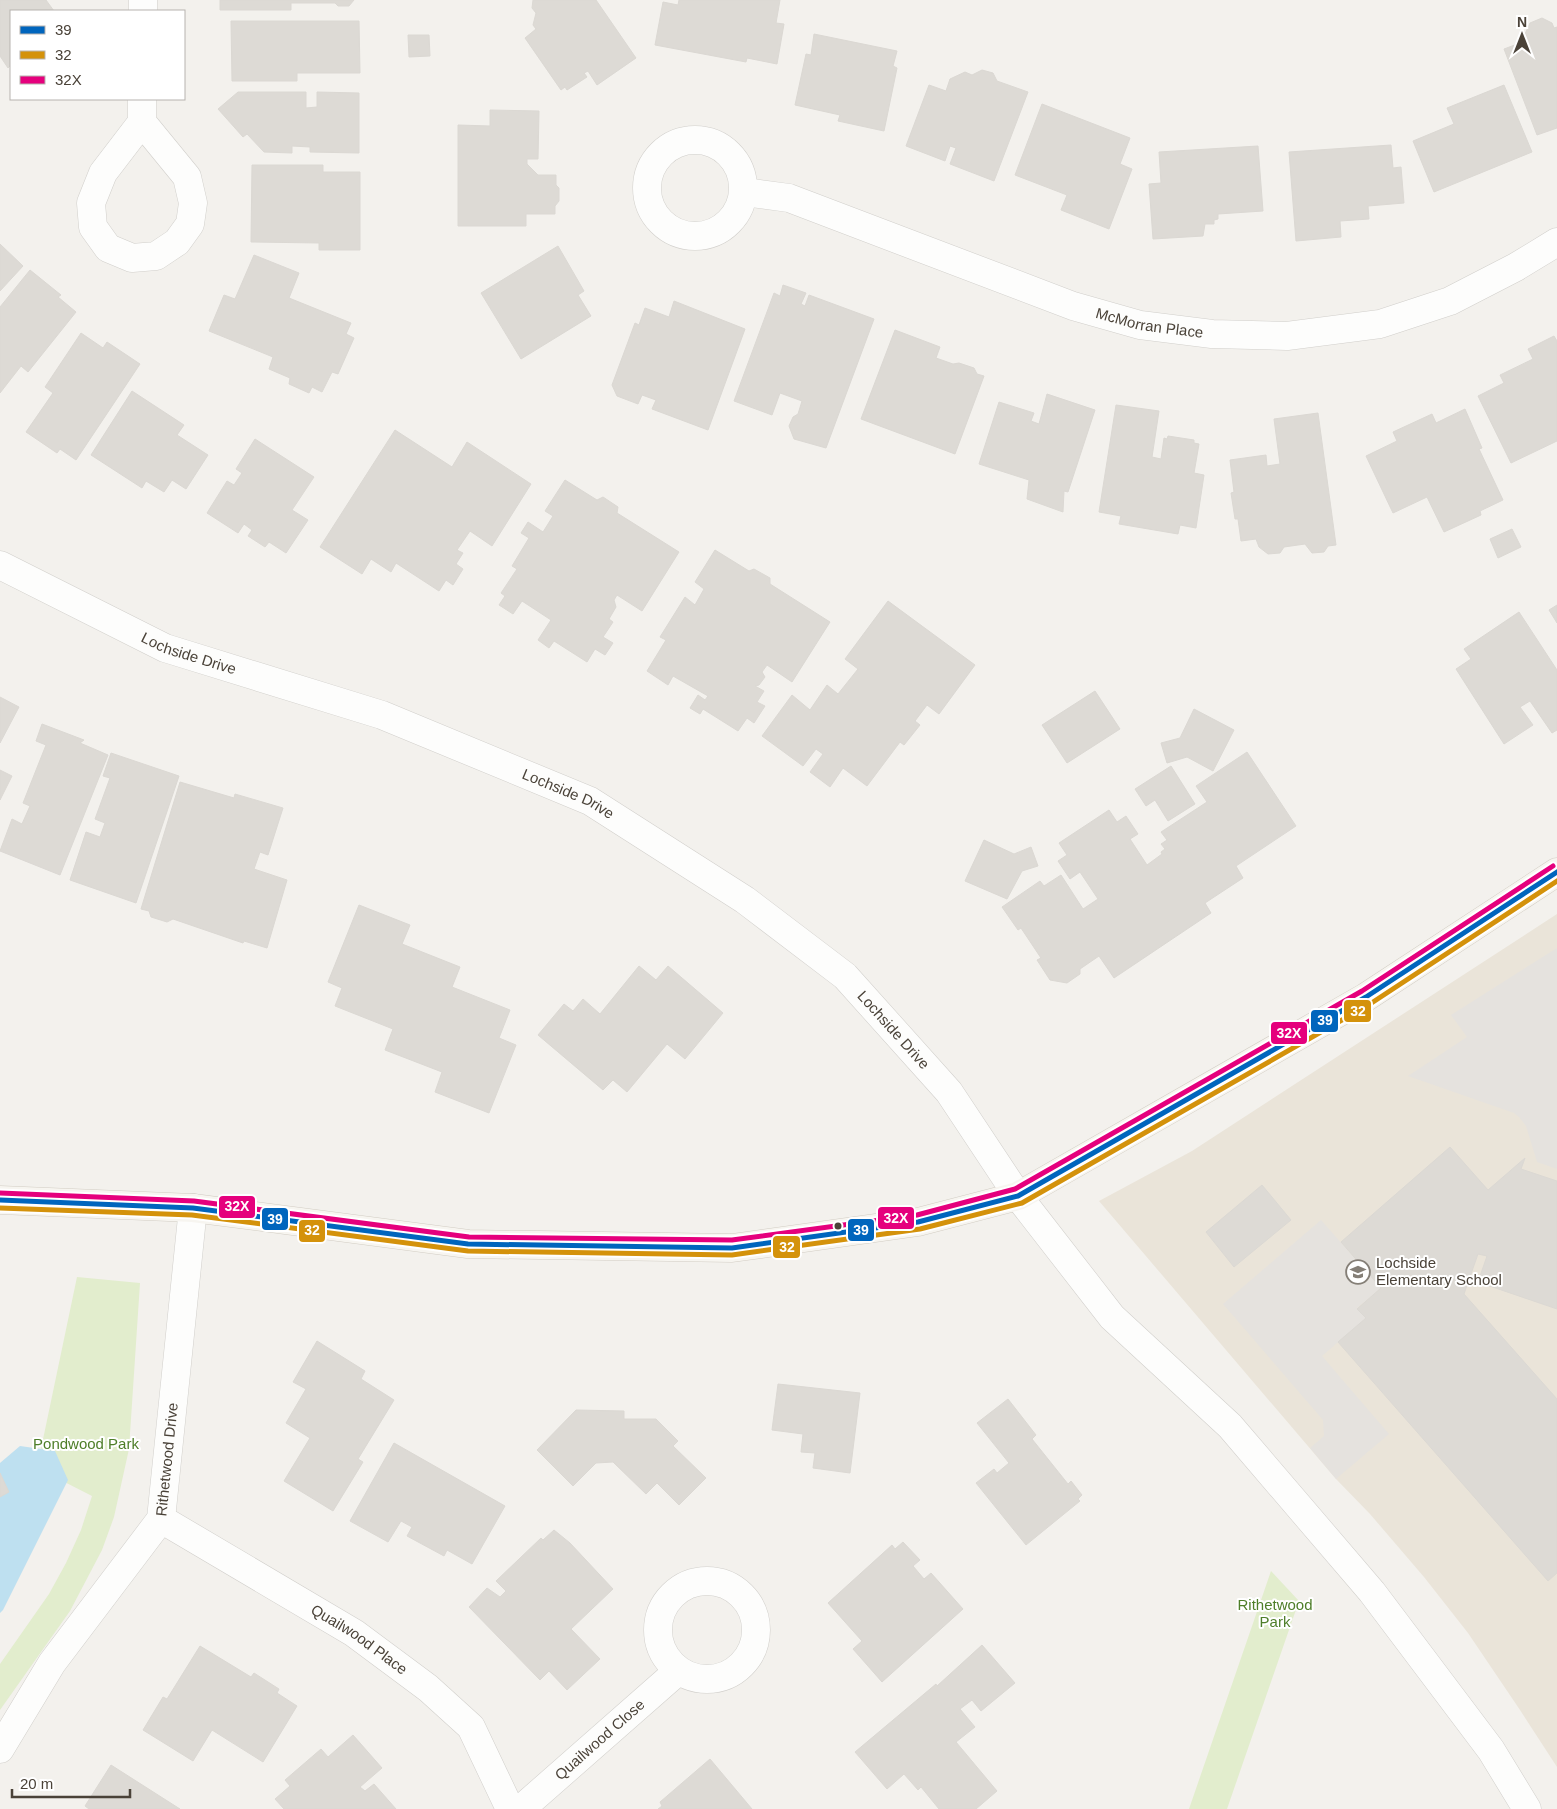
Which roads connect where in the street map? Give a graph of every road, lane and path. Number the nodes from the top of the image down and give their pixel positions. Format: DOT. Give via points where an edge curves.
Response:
graph roads {
  1 [pos="142,111"];
  2 [pos="744,192"];
  3 [pos="1557,242"];
  4 [pos="0,565"];
  5 [pos="1557,872"];
  6 [pos="1018,1196"];
  7 [pos="0,1200"];
  8 [pos="193,1208"];
  9 [pos="161,1519"];
  10 [pos="678,1671"];
  11 [pos="0,1749"];
  12 [pos="510,1809"];
  13 [pos="521,1809"];
  14 [pos="1527,1809"];
  1 -- 1 [label="street" via="103,173 91,203 93,228 108,248 132,258 156,256 177,242 190,224 193,203 187,177"];
  2 -- 3 [label="street, McMorran Place" via="789,198 1073,306 1140,325 1212,334 1287,336 1380,324 1450,300"];
  4 -- 6 [label="street, Lochside Drive" via="165,648 382,716 590,801 745,900 844,976 949,1092"];
  5 -- 6 [label="main road" via="1366,997"];
  6 -- 8 [label="main road" via="918,1222 732,1248 468,1244"];
  6 -- 14 [label="street, Lochside Drive" via="1112,1317 1230,1426 1372,1592 1492,1750"];
  7 -- 8 [label="main road"];
  8 -- 9 [label="street, Rithetwood Drive"];
  9 -- 11 [label="street, Rithetwood Drive" via="52,1664"];
  9 -- 12 [label="street, Quailwood Place" via="354,1633 428,1688 471,1727"];
  10 -- 13 [label="street, Quailwood Close"];
}
